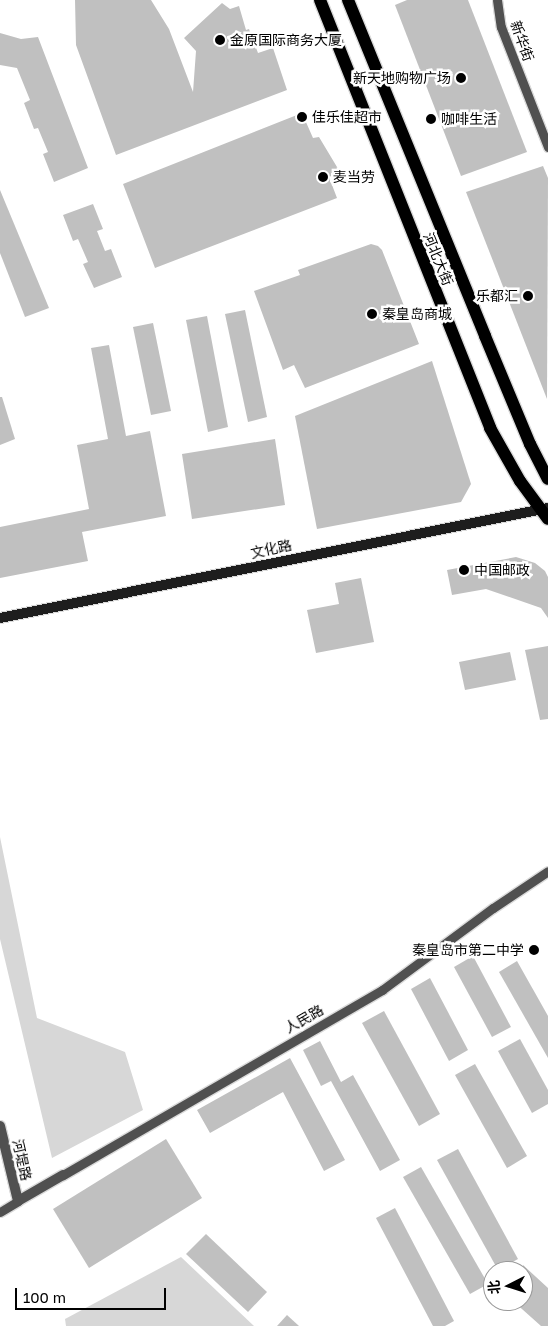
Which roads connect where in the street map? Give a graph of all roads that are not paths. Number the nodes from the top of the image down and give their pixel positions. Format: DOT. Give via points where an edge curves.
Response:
graph roads {
  1 [pos="320,0"];
  2 [pos="348,0"];
  3 [pos="496,0"];
  4 [pos="548,147"];
  5 [pos="548,479"];
  6 [pos="546,512"];
  7 [pos="0,618"];
  8 [pos="548,871"];
  9 [pos="0,1126"];
  10 [pos="63,1175"];
  11 [pos="18,1201"];
  12 [pos="0,1212"];
  1 -- 6 [label="main road, 河北大街" via="490,428 520,481"];
  2 -- 5 [label="main road" via="530,444"];
  3 -- 4 [label="street, 新华街" via="501,28"];
  6 -- 7 [label="main road, 文化路"];
  8 -- 10 [label="street, 人民路" via="492,908 382,990"];
  9 -- 11 [label="street, 河堤路"];
  10 -- 11 [label="street"];
  11 -- 12 [label="street"];
}
